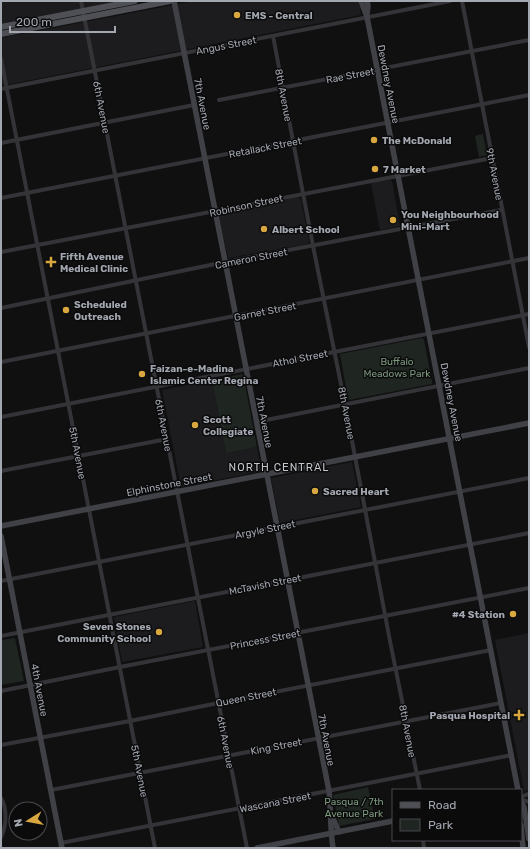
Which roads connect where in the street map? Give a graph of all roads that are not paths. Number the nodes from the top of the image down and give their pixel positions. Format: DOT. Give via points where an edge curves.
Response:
graph roads {
  1 [pos="81,1"];
  2 [pos="135,1"];
  3 [pos="170,1"];
  4 [pos="174,1"];
  5 [pos="361,1"];
  6 [pos="367,1"];
  7 [pos="450,1"];
  8 [pos="462,1"];
  9 [pos="84,14"];
  10 [pos="367,17"];
  11 [pos="1,27"];
  12 [pos="1,34"];
  13 [pos="272,36"];
  14 [pos="529,40"];
  15 [pos="472,51"];
  16 [pos="184,54"];
  17 [pos="1,59"];
  18 [pos="377,70"];
  19 [pos="95,71"];
  20 [pos="7,88"];
  21 [pos="283,88"];
  22 [pos="1,89"];
  23 [pos="529,95"];
  24 [pos="219,100"];
  25 [pos="482,104"];
  26 [pos="194,105"];
  27 [pos="388,122"];
  28 [pos="105,123"];
  29 [pos="17,140"];
  30 [pos="293,141"];
  31 [pos="1,143"];
  32 [pos="492,158"];
  33 [pos="205,159"];
  34 [pos="115,176"];
  35 [pos="398,176"];
  36 [pos="27,193"];
  37 [pos="303,193"];
  38 [pos="1,198"];
  39 [pos="502,210"];
  40 [pos="215,211"];
  41 [pos="408,227"];
  42 [pos="126,228"];
  43 [pos="37,245"];
  44 [pos="313,246"];
  45 [pos="1,252"];
  46 [pos="529,258"];
  47 [pos="225,262"];
  48 [pos="512,262"];
  49 [pos="136,280"];
  50 [pos="419,280"];
  51 [pos="48,298"];
  52 [pos="324,299"];
  53 [pos="1,308"];
  54 [pos="529,314"];
  55 [pos="522,315"];
  56 [pos="235,316"];
  57 [pos="429,333"];
  58 [pos="146,334"];
  59 [pos="529,347"];
  60 [pos="58,351"];
  61 [pos="335,351"];
  62 [pos="1,362"];
  63 [pos="246,368"];
  64 [pos="529,368"];
  65 [pos="156,386"];
  66 [pos="440,386"];
  67 [pos="68,404"];
  68 [pos="346,404"];
  69 [pos="1,417"];
  70 [pos="256,422"];
  71 [pos="529,423"];
  72 [pos="450,438"];
  73 [pos="167,439"];
  74 [pos="79,456"];
  75 [pos="356,457"];
  76 [pos="1,471"];
  77 [pos="267,475"];
  78 [pos="529,478"];
  79 [pos="460,491"];
  80 [pos="177,492"];
  81 [pos="89,509"];
  82 [pos="365,510"];
  83 [pos="1,526"];
  84 [pos="277,527"];
  85 [pos="529,533"];
  86 [pos="1,536"];
  87 [pos="187,544"];
  88 [pos="470,544"];
  89 [pos="99,562"];
  90 [pos="375,562"];
  91 [pos="9,579"];
  92 [pos="287,580"];
  93 [pos="1,581"];
  94 [pos="529,588"];
  95 [pos="198,597"];
  96 [pos="480,597"];
  97 [pos="109,615"];
  98 [pos="385,616"];
  99 [pos="20,632"];
  100 [pos="298,633"];
  101 [pos="1,636"];
  102 [pos="208,650"];
  103 [pos="491,650"];
  104 [pos="120,666"];
  105 [pos="396,669"];
  106 [pos="30,685"];
  107 [pos="308,685"];
  108 [pos="1,691"];
  109 [pos="218,702"];
  110 [pos="501,703"];
  111 [pos="406,720"];
  112 [pos="130,721"];
  113 [pos="40,737"];
  114 [pos="318,738"];
  115 [pos="1,745"];
  116 [pos="229,755"];
  117 [pos="512,755"];
  118 [pos="140,772"];
  119 [pos="417,774"];
  120 [pos="420,789"];
  121 [pos="518,789"];
  122 [pos="51,790"];
  123 [pos="329,791"];
  124 [pos="1,798"];
  125 [pos="522,802"];
  126 [pos="239,809"];
  127 [pos="331,814"];
  128 [pos="392,821"];
  129 [pos="150,826"];
  130 [pos="339,832"];
  131 [pos="331,834"];
  132 [pos="1,836"];
  133 [pos="522,836"];
  134 [pos="529,839"];
  135 [pos="62,845"];
  136 [pos="267,847"];
  137 [pos="155,848"];
  138 [pos="247,848"];
  139 [pos="257,848"];
  140 [pos="333,848"];
  141 [pos="523,848"];
  1 -- 9 [label="street, 6th Avenue"];
  2 -- 9 [label="main road"];
  3 -- 9 [label="main road"];
  4 -- 16 [label="street, 7th Avenue"];
  5 -- 10 [label="street, Dewdney Avenue"];
  6 -- 10 [label="street, Dewdney Avenue"];
  7 -- 10 [label="street, Angus Street"];
  8 -- 15 [label="street, 9th Avenue"];
  9 -- 11 [label="main road"];
  9 -- 12 [label="main road"];
  9 -- 19 [label="street, 6th Avenue"];
  10 -- 13 [label="street, Angus Street"];
  10 -- 18 [label="street, Dewdney Avenue"];
  13 -- 16 [label="street, Angus Street"];
  13 -- 21 [label="street, 8th Avenue"];
  14 -- 15 [label="street, Rae Street"];
  15 -- 18 [label="street, Rae Street"];
  15 -- 25 [label="street, 9th Avenue"];
  16 -- 19 [label="street, Angus Street"];
  16 -- 26 [label="street, 7th Avenue"];
  17 -- 20 [label="street, 5th Avenue"];
  18 -- 21 [label="street, Rae Street"];
  18 -- 27 [label="street, Dewdney Avenue"];
  19 -- 20 [label="street, Angus Street"];
  19 -- 28 [label="street, 6th Avenue"];
  20 -- 22 [label="street, Angus Street"];
  20 -- 29 [label="street, 5th Avenue"];
  21 -- 24 [label="street, Rae Street"];
  21 -- 30 [label="street, 8th Avenue"];
  23 -- 25 [label="street, Retallack Street"];
  25 -- 27 [label="street, Retallack Street"];
  25 -- 32 [label="street, 9th Avenue"];
  26 -- 28 [label="street"];
  26 -- 33 [label="street, 7th Avenue"];
  27 -- 30 [label="street, Retallack Street"];
  27 -- 35 [label="street, Dewdney Avenue"];
  28 -- 29 [label="street"];
  28 -- 34 [label="street, 6th Avenue"];
  29 -- 31 [label="street"];
  29 -- 36 [label="street, 5th Avenue"];
  30 -- 33 [label="street, Retallack Street"];
  30 -- 37 [label="street, 8th Avenue"];
  32 -- 35 [label="street, Robinson Street"];
  32 -- 39 [label="street, 9th Avenue"];
  33 -- 34 [label="street, Retallack Street"];
  33 -- 40 [label="street, 7th Avenue"];
  34 -- 36 [label="street, Retallack Street"];
  34 -- 42 [label="street, 6th Avenue"];
  35 -- 37 [label="street, Robinson Street"];
  35 -- 41 [label="street, Dewdney Avenue"];
  36 -- 38 [label="street, Retallack Street"];
  36 -- 43 [label="street, 5th Avenue"];
  37 -- 40 [label="street, Robinson Street"];
  37 -- 44 [label="street, 8th Avenue"];
  39 -- 41 [label="street, Cameron Street"];
  39 -- 48 [label="street, 9th Avenue"];
  40 -- 42 [label="street, Robinson Street"];
  40 -- 47 [label="street, 7th Avenue"];
  41 -- 44 [label="street, Cameron Street"];
  41 -- 50 [label="street, Dewdney Avenue"];
  42 -- 43 [label="street, Robinson Street"];
  42 -- 49 [label="street, 6th Avenue"];
  43 -- 45 [label="street, Robinson Street"];
  43 -- 51 [label="street, 5th Avenue"];
  44 -- 47 [label="street, Cameron Street"];
  44 -- 52 [label="street, 8th Avenue"];
  46 -- 48 [label="street, Garnet Street"];
  47 -- 49 [label="street, Cameron Street"];
  47 -- 56 [label="street, 7th Avenue"];
  48 -- 50 [label="street, Garnet Street"];
  48 -- 55 [label="street, 9th Avenue"];
  49 -- 51 [label="street, Cameron Street"];
  49 -- 58 [label="street, 6th Avenue"];
  50 -- 52 [label="street, Garnet Street"];
  50 -- 57 [label="street, Dewdney Avenue"];
  51 -- 53 [label="street, Cameron Street"];
  51 -- 60 [label="street, 5th Avenue"];
  52 -- 56 [label="street, Garnet Street"];
  52 -- 61 [label="street, 8th Avenue"];
  54 -- 55 [label="street, Athol Street"];
  55 -- 57 [label="street, Athol Street"];
  55 -- 59 [label="street, 9th Avenue"];
  56 -- 58 [label="street, Garnet Street"];
  56 -- 63 [label="street, 7th Avenue"];
  57 -- 61 [label="street, Athol Street"];
  57 -- 66 [label="street, Dewdney Avenue"];
  58 -- 60 [label="street, Garnet Street"];
  58 -- 65 [label="street, 6th Avenue"];
  60 -- 62 [label="street, Garnet Street"];
  60 -- 67 [label="street, 5th Avenue"];
  61 -- 63 [label="street, Athol Street"];
  61 -- 68 [label="street, 8th Avenue"];
  63 -- 65 [label="street, Athol Street"];
  63 -- 70 [label="street, 7th Avenue"];
  64 -- 66 [label="street"];
  65 -- 67 [label="street, Athol Street"];
  65 -- 73 [label="street, 6th Avenue"];
  66 -- 68 [label="street"];
  66 -- 72 [label="street, Dewdney Avenue"];
  67 -- 69 [label="street, Athol Street"];
  67 -- 74 [label="street, 5th Avenue"];
  68 -- 70 [label="street"];
  68 -- 75 [label="street, 8th Avenue"];
  70 -- 77 [label="street, 7th Avenue"];
  71 -- 72 [label="street, Elphinstone Street"];
  72 -- 75 [label="street, Elphinstone Street"];
  72 -- 79 [label="street, Dewdney Avenue"];
  73 -- 74 [label="street"];
  73 -- 80 [label="street, 6th Avenue"];
  74 -- 76 [label="street"];
  74 -- 81 [label="street, 5th Avenue"];
  75 -- 77 [label="street, Elphinstone Street"];
  75 -- 82 [label="street, 8th Avenue"];
  77 -- 80 [label="street, Elphinstone Street"];
  77 -- 84 [label="street, 7th Avenue"];
  78 -- 79 [label="street, Argyle Street"];
  79 -- 82 [label="street, Argyle Street"];
  79 -- 88 [label="street, Dewdney Avenue"];
  80 -- 81 [label="street, Elphinstone Street"];
  80 -- 87 [label="street, 6th Avenue"];
  81 -- 83 [label="street, Elphinstone Street"];
  81 -- 89 [label="street, 5th Avenue"];
  82 -- 84 [label="street, Argyle Street"];
  82 -- 90 [label="street, 8th Avenue"];
  84 -- 87 [label="street, Argyle Street"];
  84 -- 92 [label="street, 7th Avenue"];
  85 -- 88 [label="street, McTavish Street"];
  86 -- 91 [label="street, 4th Avenue"];
  87 -- 89 [label="street, Argyle Street"];
  87 -- 95 [label="street, 6th Avenue"];
  88 -- 90 [label="street, McTavish Street"];
  88 -- 96 [label="street, Dewdney Avenue"];
  89 -- 91 [label="street, Argyle Street"];
  89 -- 97 [label="street, 5th Avenue"];
  90 -- 92 [label="street, McTavish Street"];
  90 -- 98 [label="street, 8th Avenue"];
  91 -- 93 [label="street, Argyle Street"];
  91 -- 99 [label="street, 4th Avenue"];
  92 -- 95 [label="street, McTavish Street"];
  92 -- 100 [label="street, 7th Avenue"];
  94 -- 96 [label="street, Princess Street"];
  95 -- 97 [label="street, McTavish Street"];
  95 -- 102 [label="street, 6th Avenue"];
  96 -- 98 [label="street, Princess Street"];
  96 -- 103 [label="street, Dewdney Avenue"];
  97 -- 99 [label="street, McTavish Street"];
  97 -- 104 [label="street, 5th Avenue"];
  98 -- 100 [label="street, Princess Street"];
  98 -- 105 [label="street, 8th Avenue"];
  99 -- 101 [label="street, McTavish Street"];
  99 -- 106 [label="street, 4th Avenue"];
  100 -- 102 [label="street, Princess Street"];
  100 -- 107 [label="street, 7th Avenue"];
  102 -- 104 [label="street, Princess Street"];
  102 -- 109 [label="street, 6th Avenue"];
  103 -- 105 [label="street, Queen Street"];
  103 -- 110 [label="street, Dewdney Avenue"];
  104 -- 106 [label="street, Princess Street"];
  104 -- 112 [label="street, 5th Avenue"];
  105 -- 107 [label="street, Queen Street"];
  105 -- 111 [label="street, 8th Avenue"];
  106 -- 108 [label="street, Princess Street"];
  106 -- 113 [label="street, 4th Avenue"];
  107 -- 109 [label="street, Queen Street"];
  107 -- 114 [label="street, 7th Avenue"];
  109 -- 112 [label="street, Queen Street"];
  109 -- 116 [label="street, 6th Avenue"];
  110 -- 111 [label="street, King Street"];
  110 -- 117 [label="street, Dewdney Avenue"];
  111 -- 114 [label="street, King Street"];
  111 -- 119 [label="street, 8th Avenue"];
  112 -- 113 [label="street, Queen Street"];
  112 -- 118 [label="street, 5th Avenue"];
  113 -- 115 [label="street, Queen Street"];
  113 -- 122 [label="street, 4th Avenue"];
  114 -- 116 [label="street, King Street"];
  114 -- 123 [label="street, 7th Avenue"];
  116 -- 118 [label="street, King Street"];
  116 -- 126 [label="street, 6th Avenue"];
  117 -- 119 [label="street, Wascana Street"];
  117 -- 121 [label="street, Dewdney Avenue"];
  118 -- 122 [label="street, King Street"];
  118 -- 129 [label="street, 5th Avenue"];
  119 -- 120 [label="street, 8th Avenue"];
  119 -- 123 [label="street, Wascana Street"];
  122 -- 135 [label="street, 4th Avenue"];
  123 -- 126 [label="street, Wascana Street"];
  123 -- 127 [label="street, 7th Avenue"];
  124 -- 132 [label="street" via="6,817"];
  125 -- 134 [label="street"];
  126 -- 129 [label="street, Wascana Street"];
  126 -- 138 [label="street, 6th Avenue"];
  127 -- 130 [label="street"];
  127 -- 131 [label="street, 7th Avenue"];
  128 -- 130 [label="street"];
  129 -- 135 [label="street, Wascana Street"];
  129 -- 137 [label="street, 5th Avenue"];
  130 -- 131 [label="street"];
  131 -- 136 [label="street"];
  131 -- 140 [label="street, 7th Avenue"];
  133 -- 141 [label="street"];
  136 -- 139 [label="street"];
}
